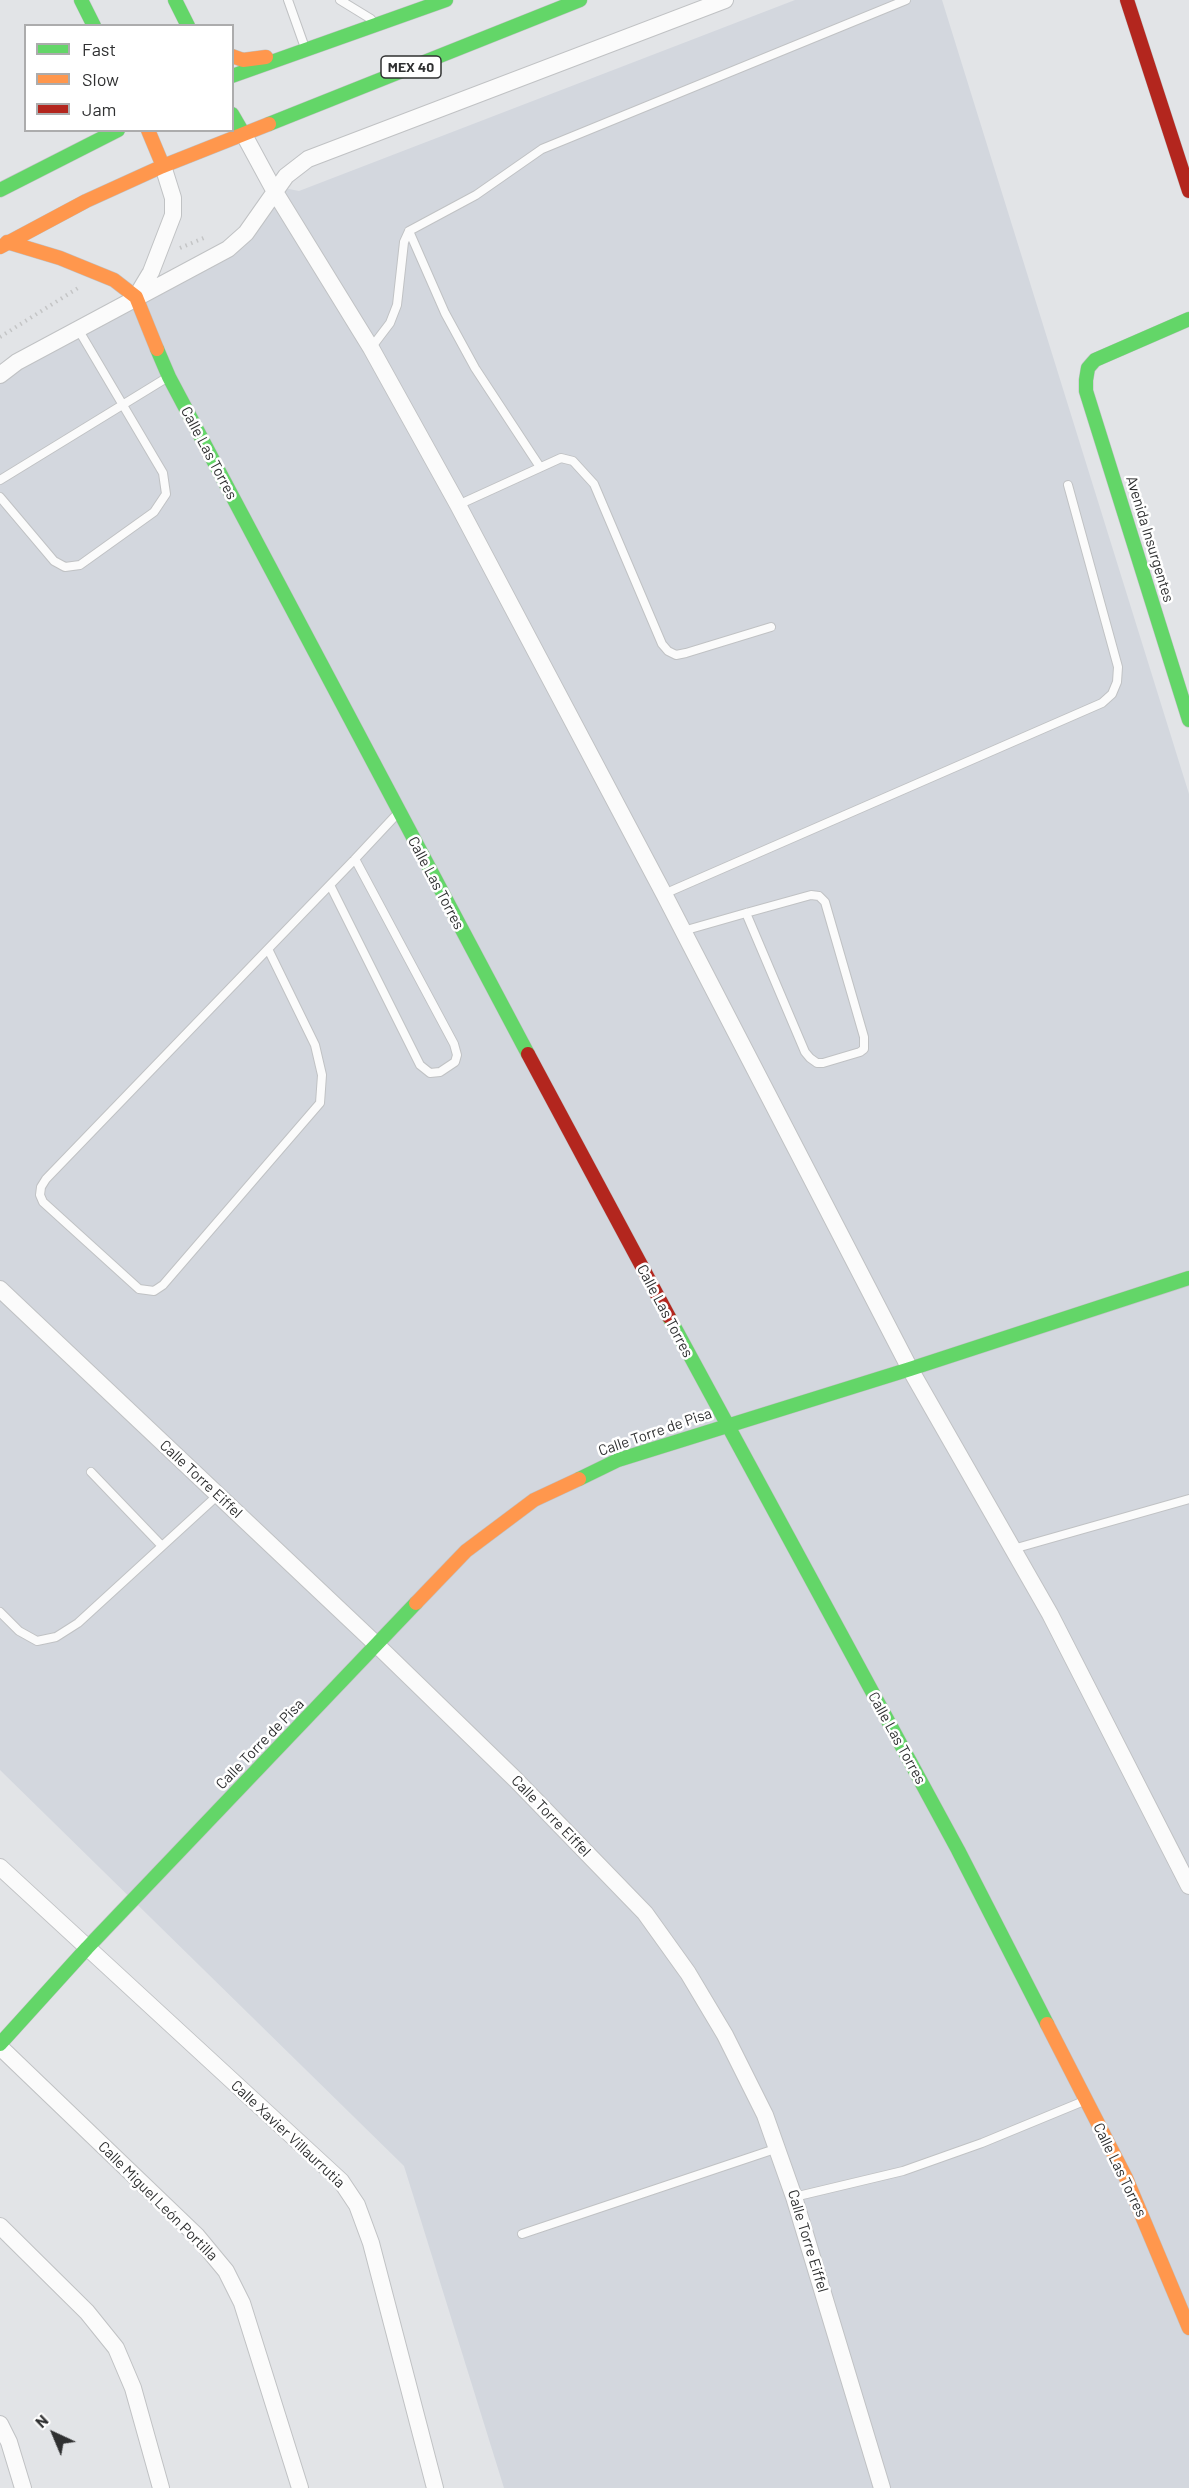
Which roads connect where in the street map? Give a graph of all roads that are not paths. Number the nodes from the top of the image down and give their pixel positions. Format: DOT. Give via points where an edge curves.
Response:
graph roads {
  1 [pos="81,0"];
  2 [pos="175,0"];
  3 [pos="288,0"];
  4 [pos="340,0"];
  5 [pos="444,0"];
  6 [pos="580,0"];
  7 [pos="725,0"];
  8 [pos="906,0"];
  9 [pos="1127,0"];
  10 [pos="93,24"];
  11 [pos="187,24"];
  12 [pos="379,24"];
  13 [pos="305,48"];
  14 [pos="234,57"];
  15 [pos="285,57"];
  16 [pos="234,75"];
  17 [pos="234,118"];
  18 [pos="114,132"];
  19 [pos="149,132"];
  20 [pos="204,133"];
  21 [pos="243,134"];
  22 [pos="163,166"];
  23 [pos="0,190"];
  24 [pos="1189,191"];
  25 [pos="275,192"];
  26 [pos="408,231"];
  27 [pos="4,245"];
  28 [pos="136,297"];
  29 [pos="1189,319"];
  30 [pos="78,329"];
  31 [pos="372,348"];
  32 [pos="0,375"];
  33 [pos="169,376"];
  34 [pos="124,404"];
  35 [pos="540,467"];
  36 [pos="0,480"];
  37 [pos="1068,484"];
  38 [pos="0,497"];
  39 [pos="458,505"];
  40 [pos="771,627"];
  41 [pos="1189,720"];
  42 [pos="399,813"];
  43 [pos="356,859"];
  44 [pos="330,885"];
  45 [pos="664,894"];
  46 [pos="746,913"];
  47 [pos="683,931"];
  48 [pos="268,949"];
  49 [pos="1189,1278"];
  50 [pos="0,1289"];
  51 [pos="910,1369"];
  52 [pos="727,1425"];
  53 [pos="91,1472"];
  54 [pos="218,1495"];
  55 [pos="1189,1499"];
  56 [pos="162,1545"];
  57 [pos="1013,1549"];
  58 [pos="0,1612"];
  59 [pos="378,1646"];
  60 [pos="0,1867"];
  61 [pos="1189,1886"];
  62 [pos="87,1948"];
  63 [pos="0,2046"];
  64 [pos="1086,2100"];
  65 [pos="778,2148"];
  66 [pos="794,2197"];
  67 [pos="0,2226"];
  68 [pos="522,2234"];
  69 [pos="1189,2328"];
  70 [pos="0,2424"];
  71 [pos="23,2488"];
  72 [pos="161,2488"];
  73 [pos="300,2488"];
  74 [pos="435,2488"];
  75 [pos="882,2488"];
  1 -- 10 [label="main road"];
  2 -- 11 [label="main road"];
  3 -- 13 [label="lane"];
  4 -- 12 [label="lane"];
  5 -- 12 [label="main road"];
  6 -- 21 [label="main road, MEX 40"];
  7 -- 25 [label="street" via="308,159 286,176"];
  8 -- 26 [label="lane" via="542,149 476,195"];
  9 -- 24 [label="main road"];
  12 -- 13 [label="main road"];
  13 -- 15 [label="main road"];
  14 -- 15 [label="main road" via="243,60"];
  15 -- 16 [label="main road"];
  17 -- 21 [label="main road"];
  18 -- 23 [label="main road"];
  19 -- 22 [label="main road"];
  20 -- 21 [label="main road"];
  21 -- 22 [label="main road, MEX 40"];
  21 -- 25 [label="street"];
  22 -- 27 [label="main road, MEX 40"];
  22 -- 28 [label="street" via="173,198 173,215 151,272"];
  25 -- 28 [label="street" via="233,245"];
  25 -- 31 [label="street"];
  26 -- 31 [label="lane" via="398,305"];
  26 -- 35 [label="lane" via="475,368"];
  27 -- 28 [label="main road" via="60,258 94,271"];
  28 -- 30 [label="street"];
  28 -- 33 [label="main road, Calle Las Torres"];
  29 -- 41 [label="main road, Avenida Insurgentes" via="1095,360 1088,368 1086,392"];
  30 -- 32 [label="street"];
  30 -- 34 [label="lane"];
  31 -- 39 [label="street"];
  33 -- 34 [label="lane"];
  33 -- 42 [label="main road, Calle Las Torres"];
  34 -- 36 [label="lane"];
  34 -- 38 [label="lane" via="163,473 166,494 154,512 81,565 65,567 54,561"];
  35 -- 39 [label="lane"];
  35 -- 40 [label="lane" via="561,459 573,461 594,483 662,644 669,651 676,655 686,653"];
  37 -- 45 [label="lane" via="1118,667 1112,693 1102,703"];
  39 -- 45 [label="street"];
  42 -- 43 [label="lane"];
  42 -- 52 [label="main road, Calle Las Torres"];
  43 -- 44 [label="lane"];
  43 -- 44 [label="lane" via="454,1044 455,1062 441,1072 430,1073 420,1065"];
  44 -- 48 [label="lane"];
  45 -- 47 [label="street"];
  46 -- 46 [label="lane" via="810,1058 823,1063 864,1049 864,1037 825,902 811,895"];
  46 -- 47 [label="lane"];
  47 -- 51 [label="street"];
  48 -- 48 [label="lane" via="315,1045 322,1075 320,1103 163,1285 154,1291 140,1289 43,1202 41,1187"];
  49 -- 51 [label="main road, Calle Torre de Pisa"];
  50 -- 54 [label="street, Calle Torre Eiffel"];
  51 -- 52 [label="main road, Calle Torre de Pisa"];
  51 -- 57 [label="street"];
  52 -- 59 [label="main road, Calle Torre de Pisa" via="618,1460 534,1500 466,1551"];
  52 -- 64 [label="main road, Calle Las Torres" via="958,1850"];
  53 -- 56 [label="lane"];
  54 -- 56 [label="lane"];
  54 -- 59 [label="street, Calle Torre Eiffel"];
  55 -- 57 [label="lane"];
  56 -- 58 [label="lane" via="78,1623 56,1637 37,1641"];
  57 -- 61 [label="street"];
  59 -- 62 [label="main road, Calle Torre de Pisa"];
  59 -- 65 [label="street, Calle Torre Eiffel" via="645,1913 688,1973 725,2035"];
  60 -- 62 [label="street, Calle Xavier Villaurrutia"];
  62 -- 63 [label="main road, Calle Torre de Pisa"];
  62 -- 74 [label="street, Calle Xavier Villaurrutia" via="341,2181 357,2205 371,2243"];
  63 -- 73 [label="street, Calle Miguel León Portilla" via="197,2236 226,2271 242,2303"];
  64 -- 66 [label="lane" via="903,2171"];
  64 -- 69 [label="main road, Calle Las Torres" via="1125,2178"];
  65 -- 66 [label="street, Calle Torre Eiffel"];
  65 -- 68 [label="lane"];
  66 -- 75 [label="street, Calle Torre Eiffel"];
  67 -- 72 [label="street" via="87,2312 116,2348 133,2388"];
  70 -- 71 [label="street"];
}
